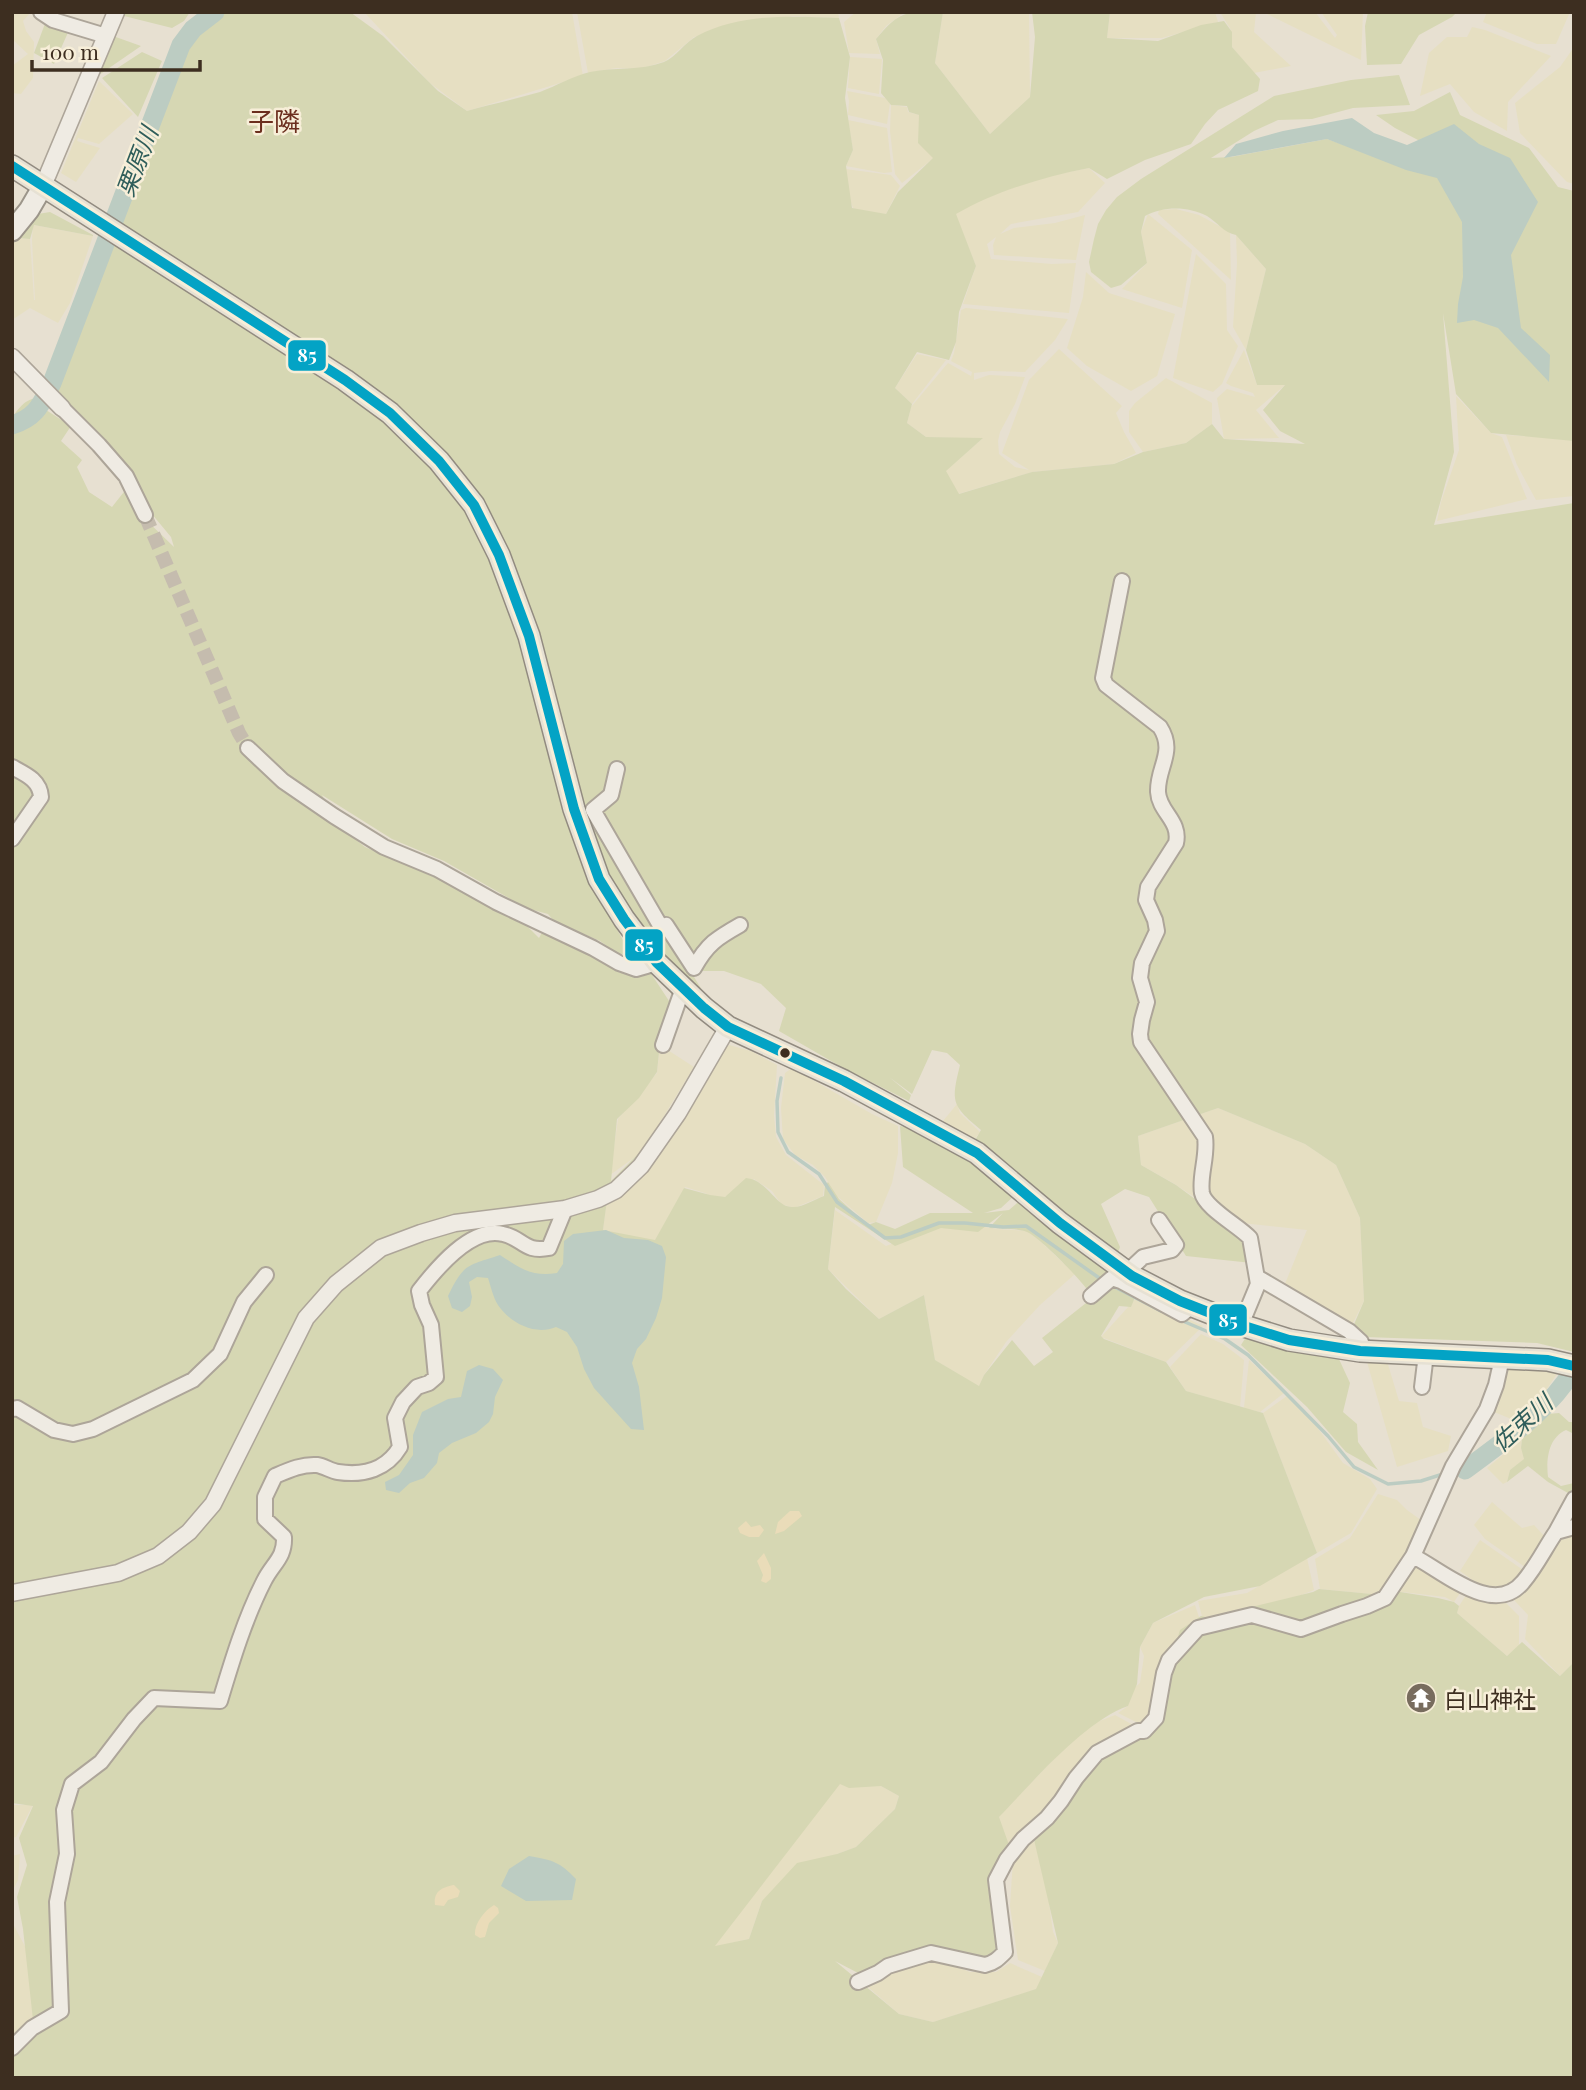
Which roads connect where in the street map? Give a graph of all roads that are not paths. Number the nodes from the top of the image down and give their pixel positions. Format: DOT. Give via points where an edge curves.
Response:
graph roads {
  1 [pos="41,12"];
  2 [pos="116,12"];
  3 [pos="106,36"];
  4 [pos="12,166"];
  5 [pos="43,186"];
  6 [pos="12,231"];
  7 [pos="12,357"];
  8 [pos="60,405"];
  9 [pos="145,515"];
  10 [pos="1122,581"];
  11 [pos="248,748"];
  12 [pos="12,767"];
  13 [pos="617,769"];
  14 [pos="12,839"];
  15 [pos="634,880"];
  16 [pos="608,894"];
  17 [pos="740,925"];
  18 [pos="657,963"];
  19 [pos="683,988"];
  20 [pos="728,1027"];
  21 [pos="663,1045"];
  22 [pos="565,1209"];
  23 [pos="1159,1220"];
  24 [pos="266,1275"];
  25 [pos="1257,1277"];
  26 [pos="1114,1278"];
  27 [pos="1091,1296"];
  28 [pos="1241,1325"];
  29 [pos="1363,1351"];
  30 [pos="1426,1354"];
  31 [pos="1502,1358"];
  32 [pos="1569,1364"];
  33 [pos="1422,1387"];
  34 [pos="12,1409"];
  35 [pos="1574,1499"];
  36 [pos="1574,1527"];
  37 [pos="1556,1532"];
  38 [pos="1413,1556"];
  39 [pos="12,1593"];
  40 [pos="858,1982"];
  41 [pos="12,2049"];
  1 -- 3 [label="street"];
  2 -- 3 [label="street"];
  3 -- 5 [label="street"];
  4 -- 5 [label="main road"];
  5 -- 6 [label="main road"];
  5 -- 16 [label="main road" via="345,380 390,413 439,461 474,505 499,555 529,636 573,808"];
  7 -- 8 [label="street"];
  8 -- 9 [label="street" via="127,476"];
  10 -- 25 [label="street" via="1103,678 1166,736 1158,793 1178,835 1148,887 1146,900 1157,931 1142,963 1140,978 1147,1002 1141,1042 1205,1138 1202,1193 1250,1238"];
  11 -- 18 [label="street" via="283,781 384,847 437,869 619,963 636,969"];
  12 -- 14 [label="street" via="34,780 41,797"];
  13 -- 15 [label="street" via="611,794 593,810"];
  15 -- 16 [label="street"];
  15 -- 17 [label="street" via="661,927 666,925 694,968 704,950"];
  16 -- 18 [label="main road"];
  18 -- 19 [label="main road"];
  19 -- 20 [label="main road"];
  19 -- 21 [label="street"];
  20 -- 22 [label="street" via="641,1166 616,1189"];
  20 -- 26 [label="main road" via="844,1081 977,1153 1060,1223"];
  22 -- 39 [label="street" via="455,1223 380,1248 336,1284 306,1318 213,1504 189,1532 158,1556 118,1573"];
  22 -- 41 [label="street" via="549,1248 535,1251 503,1234 489,1233 467,1241 437,1267 419,1291 431,1325 436,1377 417,1387 403,1402 395,1418 400,1447 393,1459 373,1472 338,1472 309,1465 275,1476 265,1497 265,1519 284,1537 285,1550 265,1580 220,1701 154,1698 101,1762 72,1784 64,1810 67,1854 57,1902 61,2011 32,2028"];
  23 -- 26 [label="street" via="1176,1245 1143,1257"];
  24 -- 34 [label="street" via="244,1302 220,1354 193,1380 93,1429 73,1434 54,1430"];
  25 -- 28 [label="street"];
  25 -- 29 [label="street" via="1349,1331 1361,1342"];
  26 -- 27 [label="street"];
  26 -- 28 [label="main road"];
  28 -- 29 [label="main road" via="1289,1340"];
  29 -- 30 [label="main road"];
  30 -- 31 [label="main road"];
  30 -- 33 [label="street"];
  31 -- 32 [label="main road"];
  31 -- 38 [label="street" via="1487,1409 1451,1472"];
  35 -- 37 [label="street"];
  36 -- 37 [label="street"];
  37 -- 38 [label="street" via="1523,1582 1501,1597 1464,1587"];
  38 -- 40 [label="street" via="1385,1598 1301,1629 1252,1615 1198,1628 1169,1660 1156,1718 1144,1731 1097,1753 1061,1801 1007,1859 996,1880 1005,1952 985,1965 931,1952"];
}
